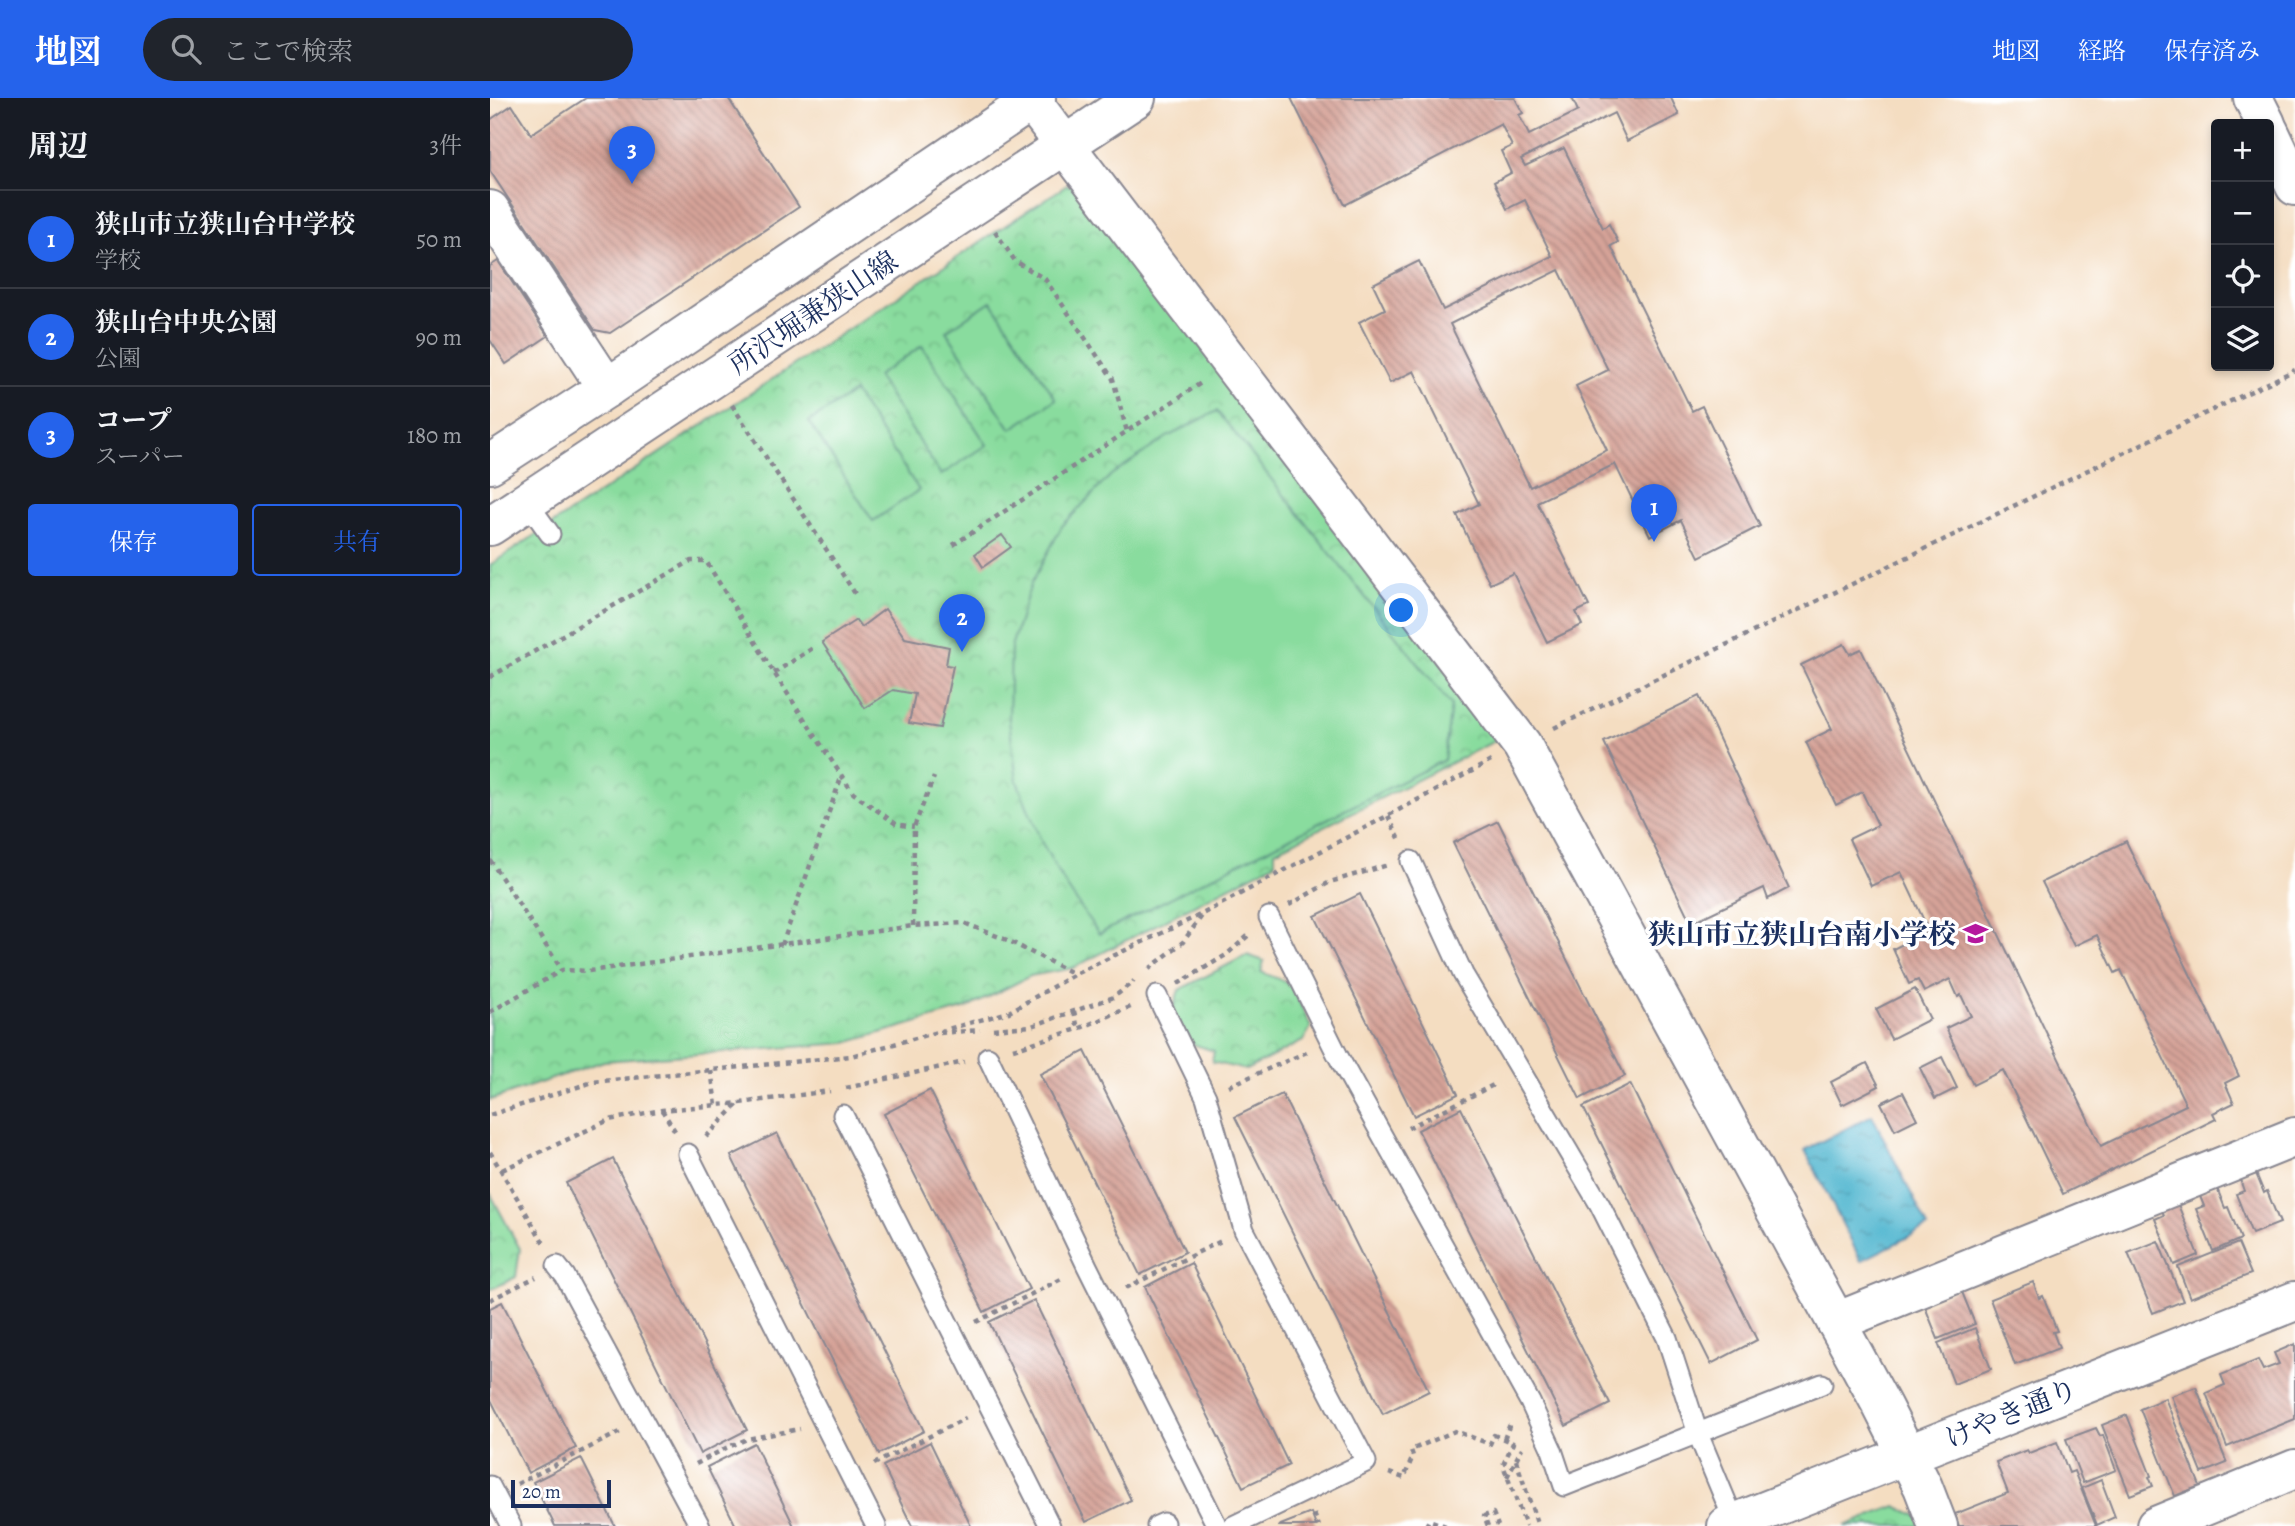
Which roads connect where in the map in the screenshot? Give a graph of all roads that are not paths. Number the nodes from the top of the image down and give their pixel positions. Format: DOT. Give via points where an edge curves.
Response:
graph roads {
  1 [pos="1136,98"];
  2 [pos="2253,98"];
  3 [pos="1032,99"];
  4 [pos="2264,119"];
  5 [pos="2274,142"];
  6 [pos="1066,144"];
  7 [pos="2295,186"];
  8 [pos="490,210"];
  9 [pos="607,388"];
  10 [pos="490,464"];
  11 [pos="527,502"];
  12 [pos="490,526"];
  13 [pos="550,534"];
  14 [pos="1411,861"];
  15 [pos="1269,917"];
  16 [pos="1157,996"];
  17 [pos="988,1057"];
  18 [pos="843,1115"];
  19 [pos="2295,1137"];
  20 [pos="688,1154"];
  21 [pos="557,1266"];
  22 [pos="2295,1301"];
  23 [pos="1836,1322"];
  24 [pos="1822,1384"];
  25 [pos="1699,1434"];
  26 [pos="1906,1454"];
  27 [pos="2295,1469"];
  28 [pos="492,1491"];
  29 [pos="2173,1523"];
  30 [pos="1731,1525"];
  31 [pos="511,1526"];
  32 [pos="700,1526"];
  33 [pos="877,1526"];
  34 [pos="1050,1526"];
  35 [pos="1217,1526"];
  36 [pos="1233,1526"];
  37 [pos="1938,1526"];
  1 -- 6 [label="street, 所沢堀兼狭山線"];
  2 -- 4 [label="street"];
  3 -- 6 [label="street"];
  3 -- 9 [label="street, 所沢堀兼狭山線"];
  5 -- 7 [label="street"];
  6 -- 11 [label="street, 所沢堀兼狭山線"];
  6 -- 23 [label="street" via="1522,745"];
  8 -- 9 [label="street"];
  9 -- 10 [label="street, 所沢堀兼狭山線"];
  11 -- 12 [label="street, 所沢堀兼狭山線"];
  11 -- 13 [label="lane"];
  14 -- 25 [label="lane" via="1463,974 1600,1205 1667,1338"];
  15 -- 25 [label="lane" via="1331,1041 1530,1402 1564,1486"];
  16 -- 36 [label="lane" via="1206,1097 1244,1230 1366,1462"];
  17 -- 35 [label="lane"];
  18 -- 34 [label="lane"];
  19 -- 23 [label="street"];
  20 -- 33 [label="lane"];
  21 -- 32 [label="lane"];
  22 -- 26 [label="street, けやき通り"];
  23 -- 26 [label="street"];
  24 -- 25 [label="lane"];
  25 -- 30 [label="lane"];
  26 -- 30 [label="street, けやき通り"];
  26 -- 37 [label="street"];
  27 -- 29 [label="street"];
  28 -- 31 [label="lane"];
}
